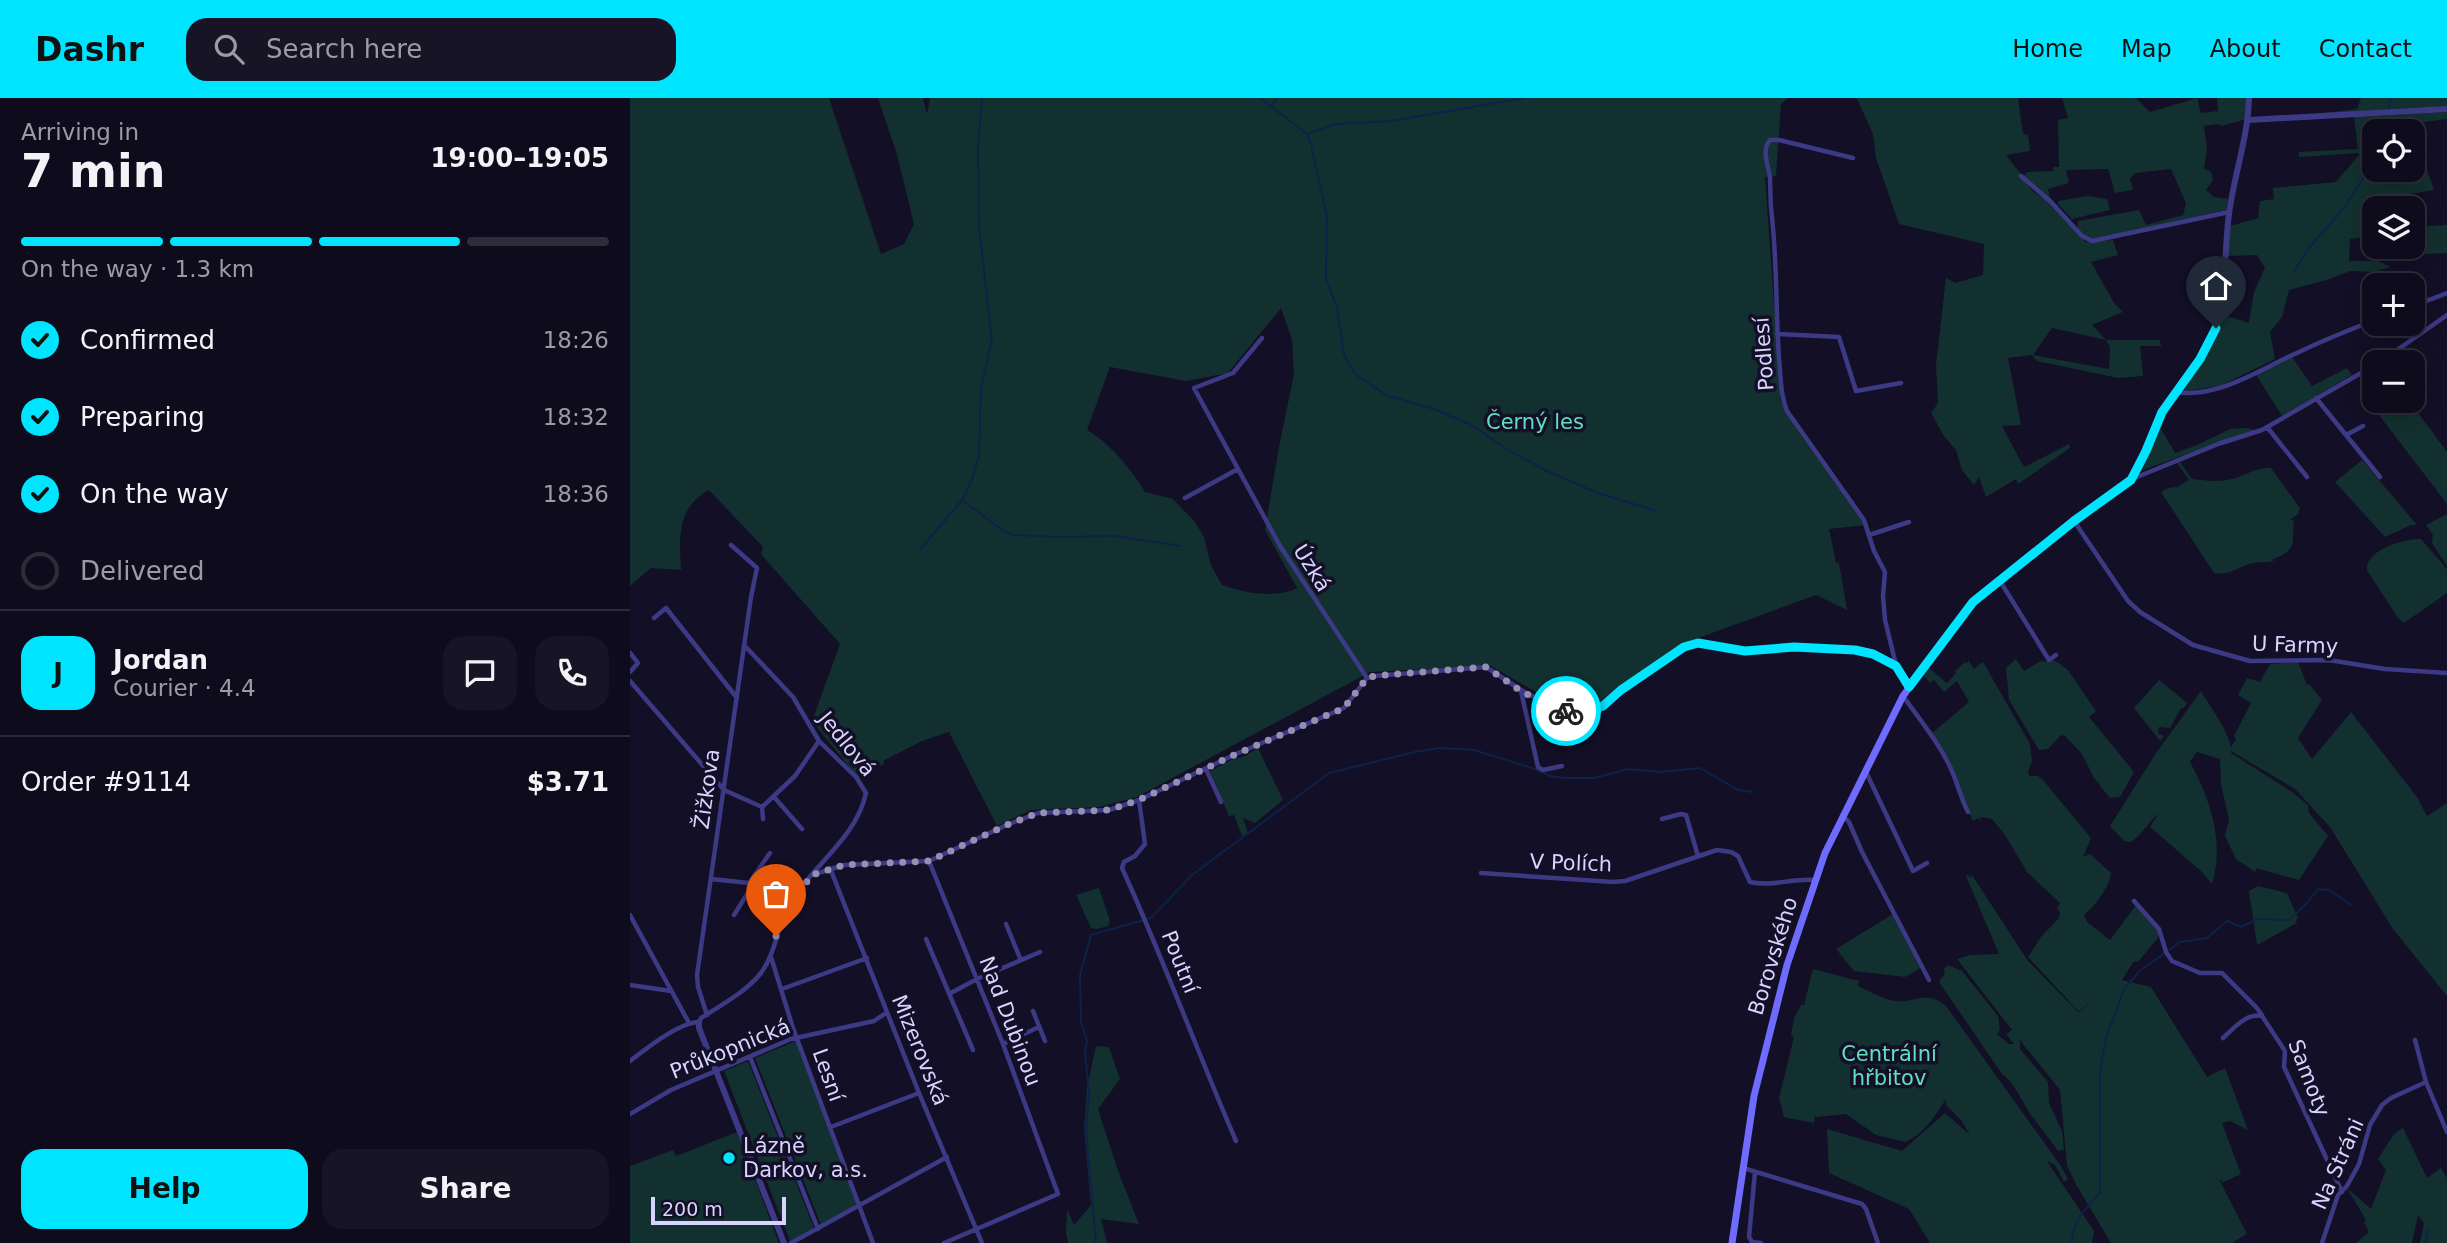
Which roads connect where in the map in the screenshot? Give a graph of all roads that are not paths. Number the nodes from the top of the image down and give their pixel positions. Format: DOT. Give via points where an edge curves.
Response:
graph roads {
  1 [pos="2249,98"];
  2 [pos="2447,109"];
  3 [pos="2248,120"];
  4 [pos="1853,158"];
  5 [pos="2021,176"];
  6 [pos="2229,212"];
  7 [pos="2447,293"];
  8 [pos="2425,301"];
  9 [pos="2447,315"];
  10 [pos="2362,325"];
  11 [pos="1777,334"];
  12 [pos="1262,338"];
  13 [pos="2397,350"];
  14 [pos="2362,372"];
  15 [pos="1900,383"];
  16 [pos="2176,392"];
  17 [pos="2316,398"];
  18 [pos="2363,426"];
  19 [pos="2267,427"];
  20 [pos="2346,435"];
  21 [pos="1238,469"];
  22 [pos="2139,471"];
  23 [pos="2306,477"];
  24 [pos="2381,477"];
  25 [pos="2131,480"];
  26 [pos="1185,498"];
  27 [pos="2074,521"];
  28 [pos="1909,522"];
  29 [pos="1869,535"];
  30 [pos="732,545"];
  31 [pos="1999,580"];
  32 [pos="654,618"];
  33 [pos="744,645"];
  34 [pos="630,653"];
  35 [pos="2056,655"];
  36 [pos="1896,666"];
  37 [pos="630,672"];
  38 [pos="2447,673"];
  39 [pos="1367,678"];
  40 [pos="630,681"];
  41 [pos="1909,687"];
  42 [pos="1521,691"];
  43 [pos="1903,696"];
  44 [pos="737,698"];
  45 [pos="819,741"];
  46 [pos="1562,766"];
  47 [pos="1206,769"];
  48 [pos="1866,771"];
  49 [pos="724,790"];
  50 [pos="774,797"];
  51 [pos="1139,800"];
  52 [pos="1221,802"];
  53 [pos="762,807"];
  54 [pos="1968,812"];
  55 [pos="1844,817"];
  56 [pos="763,819"];
  57 [pos="1662,819"];
  58 [pos="802,829"];
  59 [pos="770,853"];
  60 [pos="1698,856"];
  61 [pos="929,861"];
  62 [pos="1927,863"];
  63 [pos="830,869"];
  64 [pos="1481,873"];
  65 [pos="812,875"];
  66 [pos="711,879"];
  67 [pos="1815,880"];
  68 [pos="749,883"];
  69 [pos="2134,901"];
  70 [pos="630,915"];
  71 [pos="734,915"];
  72 [pos="1006,923"];
  73 [pos="926,939"];
  74 [pos="1040,952"];
  75 [pos="771,956"];
  76 [pos="867,958"];
  77 [pos="1020,958"];
  78 [pos="977,979"];
  79 [pos="1929,980"];
  80 [pos="630,985"];
  81 [pos="782,989"];
  82 [pos="671,991"];
  83 [pos="949,995"];
  84 [pos="1033,1011"];
  85 [pos="886,1013"];
  86 [pos="707,1015"];
  87 [pos="2262,1016"];
  88 [pos="699,1022"];
  89 [pos="689,1023"];
  90 [pos="1039,1027"];
  91 [pos="797,1037"];
  92 [pos="2223,1038"];
  93 [pos="2415,1040"];
  94 [pos="1045,1041"];
  95 [pos="1003,1044"];
  96 [pos="972,1050"];
  97 [pos="750,1057"];
  98 [pos="630,1061"];
  99 [pos="716,1071"];
  100 [pos="2426,1083"];
  101 [pos="919,1093"];
  102 [pos="2447,1108"];
  103 [pos="2438,1111"];
  104 [pos="630,1114"];
  105 [pos="831,1127"];
  106 [pos="2447,1132"];
  107 [pos="1237,1141"];
  108 [pos="947,1157"];
  109 [pos="1742,1168"];
  110 [pos="1755,1172"];
  111 [pos="2342,1192"];
  112 [pos="859,1207"];
  113 [pos="818,1229"];
  114 [pos="977,1230"];
  115 [pos="784,1243"];
  116 [pos="791,1243"];
  117 [pos="873,1243"];
  118 [pos="944,1243"];
  119 [pos="982,1243"];
  120 [pos="1732,1243"];
  121 [pos="1761,1243"];
  122 [pos="1878,1243"];
  123 [pos="2322,1243"];
  1 -- 3 [label="street"];
  2 -- 3 [label="street"];
  3 -- 6 [label="street"];
  4 -- 11 [label="street, Podlesí" via="1779,140 1767,142"];
  5 -- 6 [label="street" via="2092,241"];
  6 -- 16 [label="street" via="2216,328"];
  7 -- 8 [label="street"];
  9 -- 13 [label="street"];
  10 -- 16 [label="street" via="2222,387"];
  11 -- 15 [label="street" via="1839,337 1856,391"];
  11 -- 29 [label="street, Podlesí" via="1787,411 1864,520"];
  12 -- 21 [label="street, Úzká" via="1233,373 1194,388"];
  14 -- 17 [label="street"];
  16 -- 22 [label="street" via="2162,412"];
  17 -- 19 [label="street"];
  17 -- 20 [label="street"];
  18 -- 20 [label="street"];
  19 -- 22 [label="street"];
  19 -- 23 [label="street"];
  20 -- 24 [label="street"];
  21 -- 26 [label="street"];
  21 -- 39 [label="street, Úzká" via="1301,580"];
  22 -- 25 [label="street"];
  25 -- 27 [label="main road, Borovského"];
  27 -- 31 [label="main road, Borovského"];
  27 -- 38 [label="street, U Farmy" via="2128,601 2193,645 2250,661 2329,660"];
  28 -- 29 [label="street"];
  29 -- 36 [label="street, Podlesí" via="1885,572 1885,620"];
  30 -- 33 [label="street, Žižkova" via="757,568"];
  31 -- 35 [label="street" via="2049,660"];
  31 -- 41 [label="main road, Borovského" via="1973,602"];
  32 -- 44 [label="street" via="666,608"];
  33 -- 44 [label="street, Žižkova"];
  33 -- 45 [label="street, Jedlová" via="793,696"];
  34 -- 37 [label="street" via="638,663"];
  36 -- 41 [label="street, Podlesí"];
  36 -- 42 [label="street" via="1855,650 1794,647 1745,651 1698,643 1684,647 1596,709 1569,711"];
  39 -- 42 [label="street" via="1486,667"];
  39 -- 47 [label="street" via="1344,708"];
  40 -- 49 [label="street"];
  41 -- 43 [label="main road, Borovského"];
  42 -- 46 [label="street" via="1538,767"];
  43 -- 48 [label="main road, Borovského"];
  43 -- 54 [label="street" via="1943,754"];
  44 -- 49 [label="street, Žižkova"];
  45 -- 50 [label="street"];
  45 -- 65 [label="street, Jedlová" via="866,793 856,820"];
  47 -- 51 [label="street"];
  47 -- 52 [label="street"];
  48 -- 55 [label="main road, Borovského"];
  48 -- 62 [label="street" via="1913,871"];
  49 -- 53 [label="street"];
  49 -- 66 [label="street, Žižkova"];
  50 -- 53 [label="street"];
  50 -- 58 [label="street"];
  51 -- 61 [label="street" via="1109,810 1038,813"];
  51 -- 107 [label="street, Poutní" via="1145,844 1122,868"];
  53 -- 56 [label="street"];
  55 -- 67 [label="main road, Borovského"];
  55 -- 79 [label="street"];
  57 -- 60 [label="street" via="1686,815"];
  59 -- 68 [label="street"];
  60 -- 64 [label="street, V Polích" via="1613,882"];
  60 -- 67 [label="street, V Polích" via="1717,850 1731,852 1738,856 1750,882"];
  61 -- 63 [label="street"];
  61 -- 78 [label="street, Nad Dubinou"];
  63 -- 65 [label="street"];
  63 -- 76 [label="street, Mizerovská"];
  65 -- 75 [label="street" via="788,906"];
  66 -- 68 [label="street"];
  66 -- 86 [label="street, Žižkova" via="697,975"];
  67 -- 109 [label="main road, Borovského" via="1768,1036"];
  68 -- 71 [label="street"];
  69 -- 87 [label="street, Samoty" via="2159,929 2172,961 2200,973 2221,973"];
  70 -- 82 [label="street"];
  72 -- 77 [label="street"];
  73 -- 83 [label="street"];
  74 -- 77 [label="street"];
  75 -- 81 [label="street, Lesní"];
  75 -- 86 [label="street" via="748,987"];
  76 -- 81 [label="street"];
  76 -- 85 [label="street, Mizerovská"];
  77 -- 78 [label="street"];
  78 -- 83 [label="street"];
  78 -- 95 [label="street, Nad Dubinou"];
  80 -- 82 [label="street"];
  81 -- 91 [label="street, Lesní"];
  82 -- 89 [label="street"];
  83 -- 96 [label="street"];
  84 -- 90 [label="street"];
  85 -- 91 [label="street, Průkopnická" via="874,1021"];
  85 -- 101 [label="street, Mizerovská"];
  86 -- 88 [label="street"];
  87 -- 92 [label="street" via="2246,1019"];
  87 -- 111 [label="street, Samoty" via="2285,1051 2284,1067"];
  88 -- 89 [label="street"];
  88 -- 99 [label="street"];
  89 -- 98 [label="street"];
  90 -- 94 [label="street"];
  90 -- 95 [label="street"];
  91 -- 97 [label="street, Průkopnická"];
  91 -- 105 [label="street, Lesní"];
  93 -- 100 [label="street"];
  95 -- 114 [label="street, Nad Dubinou" via="1058,1194"];
  97 -- 99 [label="street, Průkopnická"];
  97 -- 113 [label="street"];
  99 -- 104 [label="street, Průkopnická"];
  99 -- 115 [label="street"];
  100 -- 103 [label="street"];
  100 -- 111 [label="street, Na Stráni" via="2382,1105 2370,1125 2359,1164"];
  101 -- 105 [label="street"];
  101 -- 108 [label="street, Mizerovská"];
  102 -- 103 [label="street"];
  103 -- 106 [label="street"];
  105 -- 112 [label="street, Lesní"];
  108 -- 112 [label="street"];
  108 -- 114 [label="street, Mizerovská"];
  109 -- 110 [label="street"];
  109 -- 120 [label="main road, Borovského"];
  110 -- 121 [label="street" via="1749,1240"];
  110 -- 122 [label="street" via="1862,1204"];
  111 -- 123 [label="street, Na Stráni"];
  112 -- 113 [label="street"];
  112 -- 117 [label="street, Lesní"];
  113 -- 116 [label="street"];
  114 -- 118 [label="street"];
  114 -- 119 [label="street, Mizerovská"];
}
